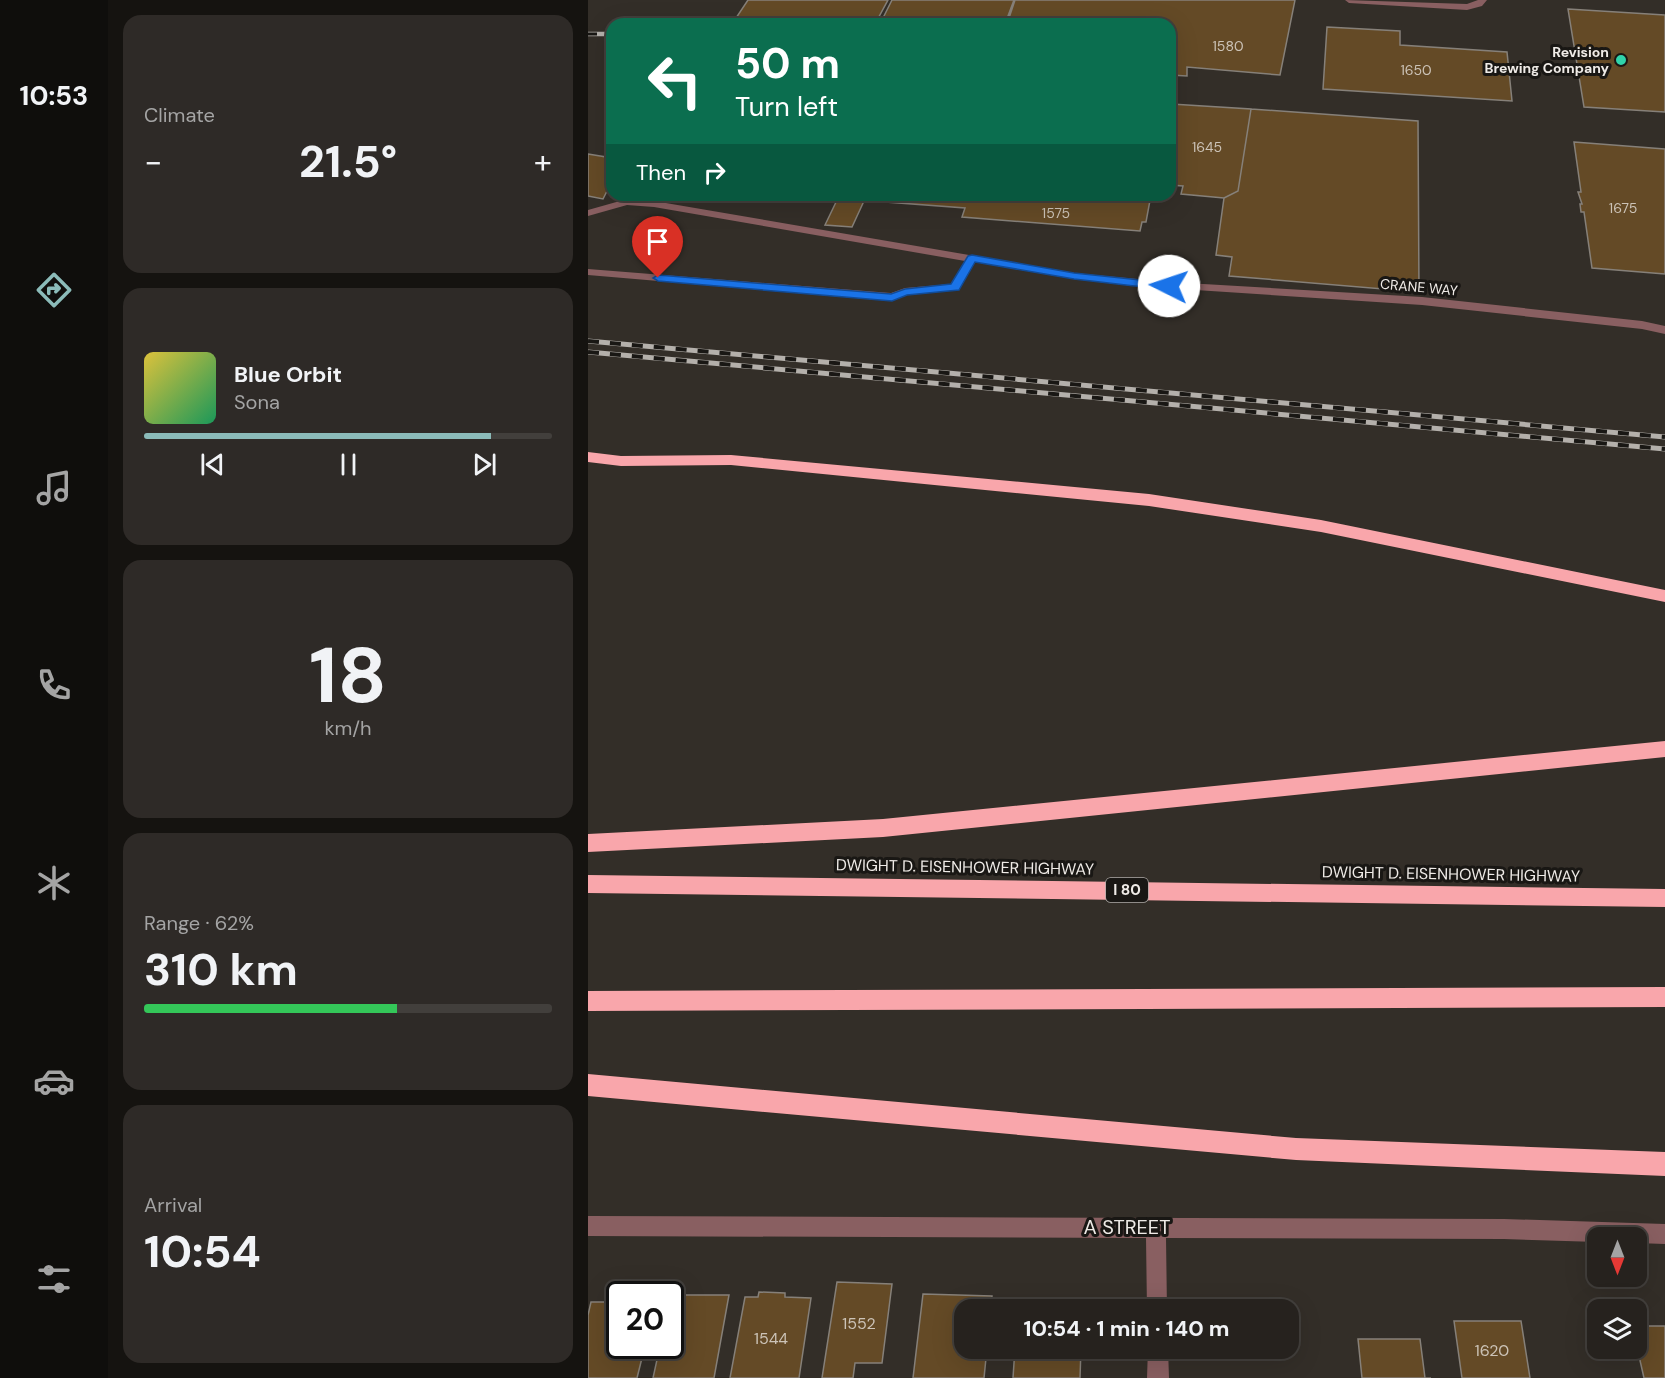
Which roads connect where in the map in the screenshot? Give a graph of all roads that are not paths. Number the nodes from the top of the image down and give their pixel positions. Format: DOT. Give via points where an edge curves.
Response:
graph roads {
  1 [pos="1349,0"];
  2 [pos="1483,0"];
  3 [pos="588,213"];
  4 [pos="972,258"];
  5 [pos="588,272"];
  6 [pos="1665,330"];
  7 [pos="588,457"];
  8 [pos="1665,596"];
  9 [pos="1665,749"];
  10 [pos="588,843"];
  11 [pos="588,884"];
  12 [pos="1665,898"];
  13 [pos="1665,997"];
  14 [pos="588,1001"];
  15 [pos="588,1085"];
  16 [pos="1665,1164"];
  17 [pos="588,1226"];
  18 [pos="1156,1227"];
  19 [pos="1665,1234"];
  20 [pos="1157,1299"];
  21 [pos="1158,1359"];
  22 [pos="1158,1378"];
  1 -- 2 [label="street" via="1467,7"];
  3 -- 4 [label="street, CRANE WAY" via="627,202 654,204"];
  4 -- 5 [label="street" via="955,287 892,297"];
  4 -- 6 [label="street, CRANE WAY" via="1074,276 1169,286 1422,301"];
  7 -- 8 [label="highway" via="621,461 731,460 1149,500 1321,526"];
  9 -- 10 [label="highway" via="883,828"];
  11 -- 12 [label="highway, DWIGHT D. EISENHOWER HIGHWAY / I 80"];
  13 -- 14 [label="highway"];
  15 -- 16 [label="highway" via="1296,1149"];
  17 -- 18 [label="street, A STREET"];
  18 -- 19 [label="street, A STREET"];
  18 -- 20 [label="street"];
  21 -- 22 [label="street"];
}
